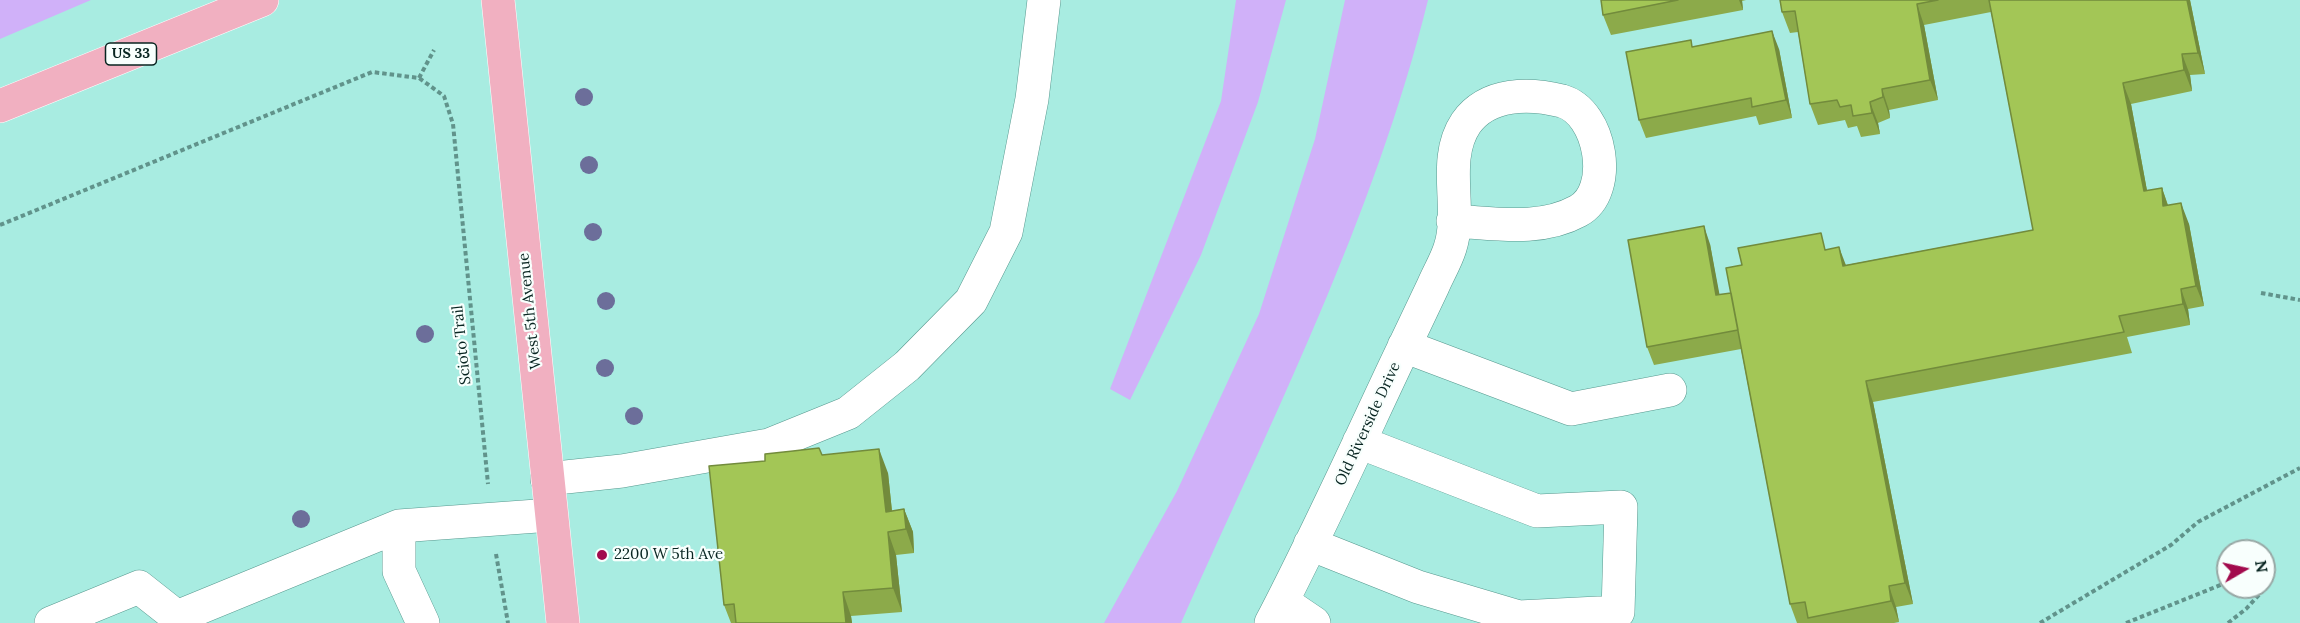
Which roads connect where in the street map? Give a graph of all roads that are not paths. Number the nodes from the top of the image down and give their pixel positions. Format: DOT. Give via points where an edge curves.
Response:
graph roads {
  1 [pos="262,0"];
  2 [pos="498,0"];
  3 [pos="1044,0"];
  4 [pos="0,106"];
  5 [pos="1453,221"];
  6 [pos="1404,346"];
  7 [pos="1670,390"];
  8 [pos="1359,442"];
  9 [pos="547,479"];
  10 [pos="550,515"];
  11 [pos="399,526"];
  12 [pos="1310,544"];
  13 [pos="1277,612"];
  14 [pos="51,623"];
  15 [pos="423,623"];
  16 [pos="563,623"];
  17 [pos="1314,623"];
  1 -- 4 [label="main road, US 33"];
  2 -- 9 [label="main road, West 5th Avenue"];
  3 -- 9 [label="street" via="1032,99 1006,232 970,301 907,366 848,413 769,445 622,471"];
  5 -- 5 [label="street, Old Riverside Drive" via="1519,225 1557,221 1581,210 1599,184 1594,133 1583,115 1567,103 1544,97 1514,96 1486,105 1467,123 1455,147"];
  5 -- 6 [label="street, Old Riverside Drive" via="1451,248"];
  6 -- 7 [label="street" via="1571,409"];
  6 -- 8 [label="street, Old Riverside Drive"];
  8 -- 12 [label="street, Old Riverside Drive"];
  8 -- 12 [label="street" via="1537,511 1621,507 1618,612 1519,617 1418,586"];
  9 -- 10 [label="main road, West 5th Avenue"];
  10 -- 11 [label="street"];
  10 -- 16 [label="main road, West 5th Avenue"];
  11 -- 14 [label="street" via="177,616 139,587"];
  11 -- 15 [label="street" via="399,571"];
  12 -- 13 [label="street, Old Riverside Drive"];
  13 -- 17 [label="street"];
}
